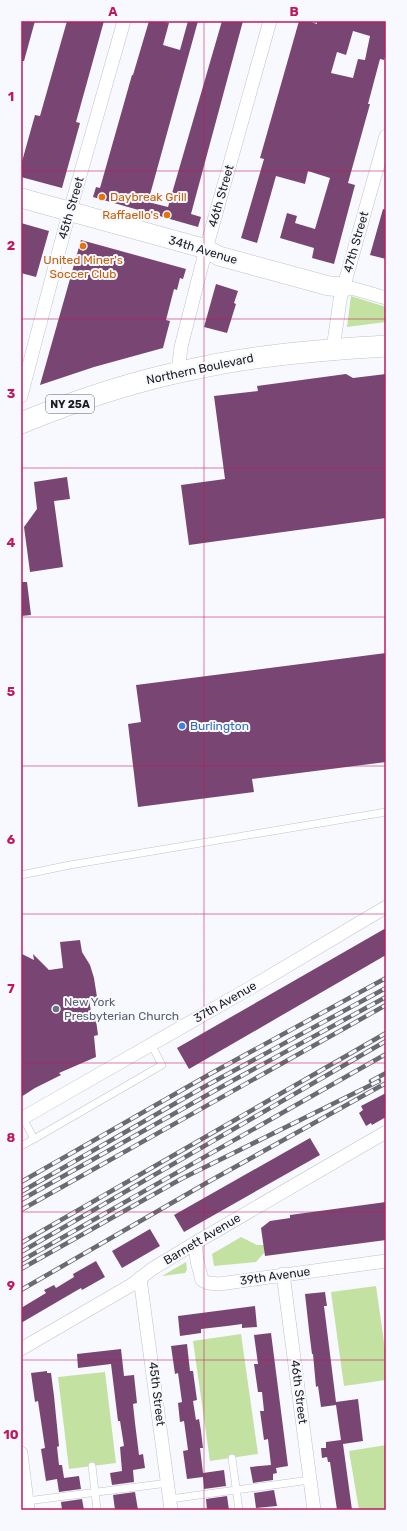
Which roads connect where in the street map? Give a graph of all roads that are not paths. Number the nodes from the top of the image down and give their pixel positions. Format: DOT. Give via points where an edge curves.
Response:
graph roads {
  1 [pos="124,21"];
  2 [pos="270,21"];
  3 [pos="386,136"];
  4 [pos="21,198"];
  5 [pos="70,211"];
  6 [pos="206,249"];
  7 [pos="344,287"];
  8 [pos="386,298"];
  9 [pos="386,346"];
  10 [pos="333,349"];
  11 [pos="178,372"];
  12 [pos="21,396"];
  13 [pos="21,423"];
  14 [pos="386,812"];
  15 [pos="21,875"];
  16 [pos="386,907"];
  17 [pos="151,1044"];
  18 [pos="22,1118"];
  19 [pos="386,1132"];
  20 [pos="34,1139"];
  21 [pos="21,1146"];
  22 [pos="195,1243"];
  23 [pos="386,1261"];
  24 [pos="283,1274"];
  25 [pos="140,1278"];
  26 [pos="21,1349"];
  27 [pos="21,1456"];
  28 [pos="232,1458"];
  29 [pos="92,1466"];
  30 [pos="310,1480"];
  31 [pos="168,1483"];
  32 [pos="237,1490"];
  33 [pos="95,1492"];
  34 [pos="171,1504"];
  35 [pos="28,1505"];
  36 [pos="97,1510"];
  37 [pos="239,1510"];
  38 [pos="314,1510"];
  1 -- 5 [label="street, 45th Street"];
  2 -- 6 [label="street, 46th Street"];
  3 -- 7 [label="street, 47th Street"];
  4 -- 5 [label="street, 34th Avenue"];
  5 -- 6 [label="street, 34th Avenue"];
  5 -- 12 [label="street, 45th Street"];
  6 -- 7 [label="street, 34th Avenue" via="219,256 330,286"];
  6 -- 11 [label="street, 46th Street" via="181,347"];
  7 -- 8 [label="street, 34th Avenue"];
  7 -- 10 [label="street, 47th Street"];
  9 -- 10 [label="main road, Northern Boulevard / NY 25A"];
  10 -- 11 [label="main road, Northern Boulevard / NY 25A" via="262,357"];
  11 -- 13 [label="main road, Northern Boulevard / NY 25A" via="83,399"];
  14 -- 15 [label="lane"];
  16 -- 17 [label="street, 37th Avenue"];
  17 -- 18 [label="street, 37th Avenue"];
  17 -- 20 [label="lane" via="162,1065"];
  18 -- 20 [label="lane"];
  19 -- 22 [label="street, Barnett Avenue"];
  20 -- 21 [label="lane"];
  22 -- 24 [label="street, 39th Avenue" via="202,1280 208,1283 219,1284"];
  22 -- 25 [label="street, Barnett Avenue"];
  23 -- 24 [label="street, 39th Avenue"];
  24 -- 30 [label="street, 46th Street"];
  25 -- 26 [label="street, Barnett Avenue" via="97,1306"];
  25 -- 31 [label="street, 45th Street"];
  27 -- 35 [label="street"];
  28 -- 32 [label="lane"];
  29 -- 33 [label="lane"];
  30 -- 32 [label="lane"];
  30 -- 38 [label="street, 46th Street"];
  31 -- 33 [label="lane"];
  31 -- 34 [label="street, 45th Street"];
  32 -- 34 [label="lane"];
  32 -- 37 [label="lane"];
  33 -- 35 [label="lane"];
  33 -- 36 [label="lane"];
}
